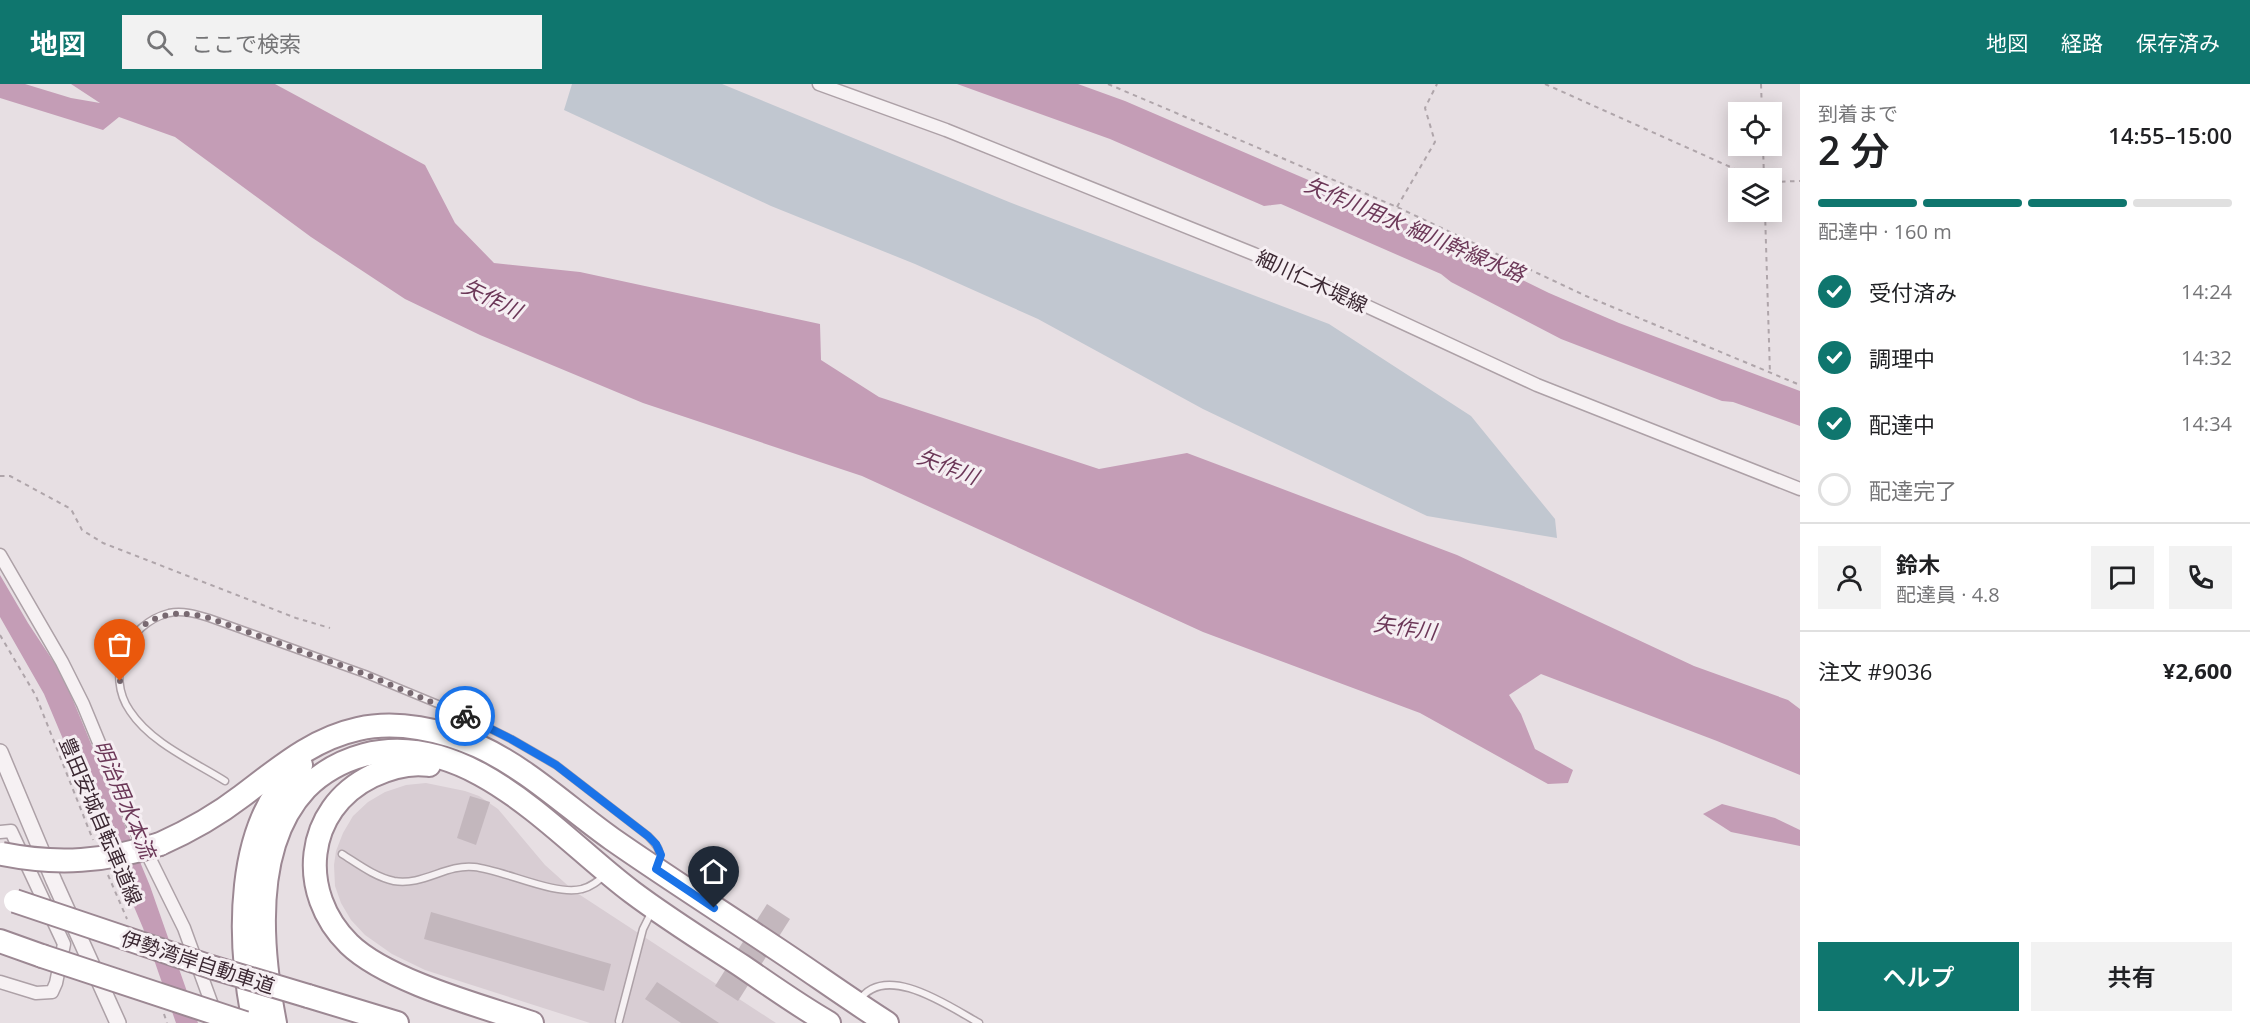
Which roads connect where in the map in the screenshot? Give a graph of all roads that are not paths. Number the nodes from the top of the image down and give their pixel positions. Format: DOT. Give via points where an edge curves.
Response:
graph roads {
  1 [pos="819,84"];
  2 [pos="1800,489"];
  3 [pos="0,555"];
  4 [pos="435,732"];
  5 [pos="0,752"];
  6 [pos="225,781"];
  7 [pos="502,788"];
  8 [pos="0,832"];
  9 [pos="1,854"];
  10 [pos="342,854"];
  11 [pos="656,869"];
  12 [pos="608,873"];
  13 [pos="7,898"];
  14 [pos="654,908"];
  15 [pos="0,941"];
  16 [pos="0,948"];
  17 [pos="42,960"];
  18 [pos="0,981"];
  19 [pos="858,1003"];
  20 [pos="619,1021"];
  21 [pos="820,1021"];
  22 [pos="118,1023"];
  23 [pos="204,1023"];
  24 [pos="218,1023"];
  25 [pos="245,1023"];
  26 [pos="254,1023"];
  27 [pos="275,1023"];
  28 [pos="397,1023"];
  29 [pos="532,1023"];
  30 [pos="887,1023"];
  31 [pos="979,1023"];
  1 -- 2 [label="street, 細川仁木堤線" via="946,130 1254,254 1537,385"];
  3 -- 24 [label="street" via="82,704 133,825 184,928"];
  4 -- 9 [label="highway, bridge" via="378,726 322,741 286,762 201,824 160,844 118,857 72,862"];
  4 -- 11 [label="highway" via="463,740 507,762"];
  4 -- 26 [label="highway" via="377,731 342,741 307,760 280,787 260,824 248,877 245,949"];
  5 -- 22 [label="street"];
  6 -- 11 [label="lane" via="146,731 128,708 120,681 123,653 136,632 169,613 209,618 365,674 511,739 556,765 648,836 660,849"];
  7 -- 12 [label="highway"];
  7 -- 27 [label="highway" via="449,760 392,750 356,757 325,772 299,795 279,830 268,870 264,943"];
  7 -- 29 [label="highway" via="444,767 423,764 382,771 361,782 330,812 315,852 314,874 325,913 351,945 369,959 393,973"];
  8 -- 18 [label="street" via="11,831 64,944 52,992 36,993"];
  10 -- 12 [label="lane" via="382,878 406,882 461,866 569,890 588,887"];
  11 -- 19 [label="highway"];
  12 -- 14 [label="highway"];
  13 -- 28 [label="highway, 伊勢湾岸自動車道, bridge" via="190,960"];
  14 -- 20 [label="lane" via="643,929"];
  14 -- 21 [label="highway"];
  15 -- 17 [label="highway"];
  16 -- 17 [label="highway"];
  17 -- 23 [label="highway"];
  17 -- 25 [label="highway, bridge"];
  19 -- 30 [label="highway"];
  19 -- 31 [label="lane" via="875,987 917,989"];
}
